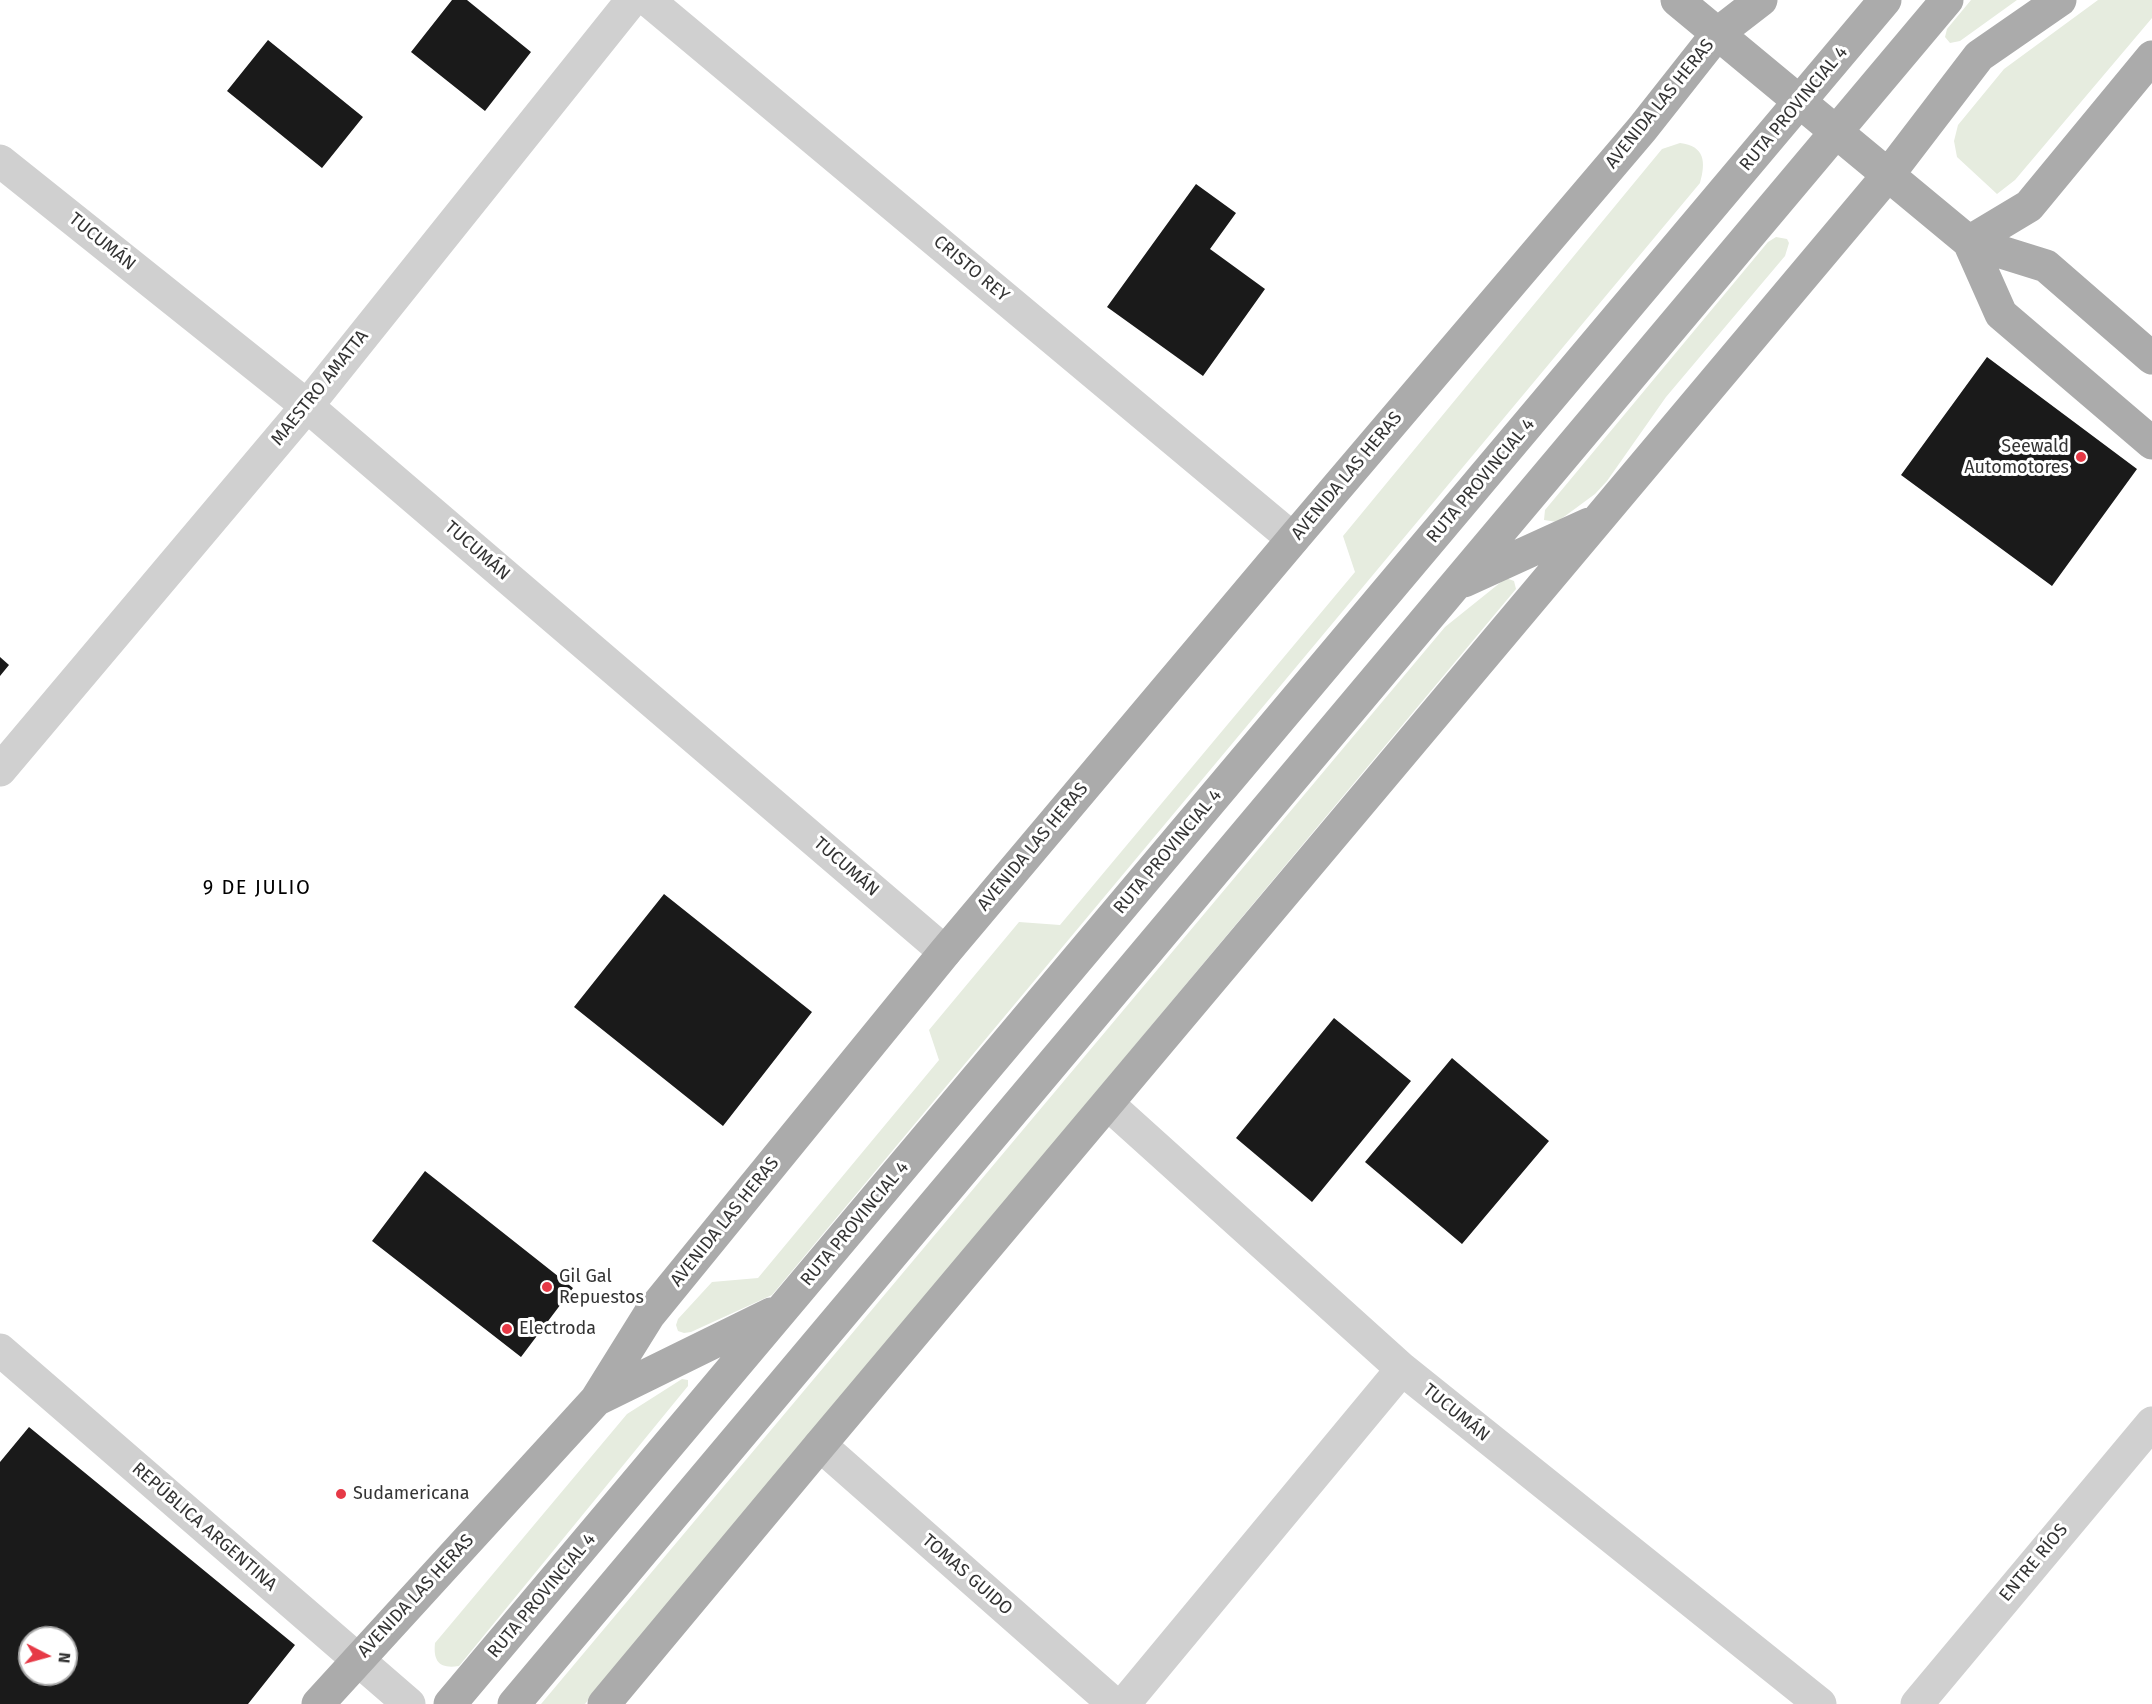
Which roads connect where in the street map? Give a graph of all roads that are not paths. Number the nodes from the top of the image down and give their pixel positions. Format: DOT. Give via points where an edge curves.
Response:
graph roads {
  1 [pos="632,0"];
  2 [pos="648,0"];
  3 [pos="1677,0"];
  4 [pos="1761,0"];
  5 [pos="1885,0"];
  6 [pos="1947,0"];
  7 [pos="2060,0"];
  8 [pos="1717,34"];
  9 [pos="2152,57"];
  10 [pos="1800,102"];
  11 [pos="1836,132"];
  12 [pos="0,161"];
  13 [pos="1888,175"];
  14 [pos="1969,242"];
  15 [pos="2152,358"];
  16 [pos="306,406"];
  17 [pos="2152,443"];
  18 [pos="1598,520"];
  19 [pos="1293,538"];
  20 [pos="1454,585"];
  21 [pos="0,770"];
  22 [pos="945,952"];
  23 [pos="1108,1104"];
  24 [pos="783,1308"];
  25 [pos="0,1350"];
  26 [pos="1402,1369"];
  27 [pos="596,1400"];
  28 [pos="2152,1423"];
  29 [pos="820,1445"];
  30 [pos="357,1660"];
  31 [pos="318,1704"];
  32 [pos="409,1704"];
  33 [pos="450,1704"];
  34 [pos="514,1704"];
  35 [pos="604,1704"];
  36 [pos="1114,1704"];
  37 [pos="1124,1704"];
  38 [pos="1820,1704"];
  39 [pos="1917,1704"];
  1 -- 16 [label="street, MAESTRO AMATTA"];
  2 -- 19 [label="street, CRISTO REY"];
  3 -- 8 [label="main road"];
  4 -- 8 [label="main road, AVENIDA LAS HERAS"];
  5 -- 10 [label="main road, RUTA PROVINCIAL 4"];
  6 -- 11 [label="main road"];
  7 -- 13 [label="main road" via="1978,56"];
  8 -- 10 [label="main road"];
  8 -- 19 [label="main road, AVENIDA LAS HERAS" via="1642,129"];
  9 -- 14 [label="main road" via="2029,206"];
  10 -- 11 [label="main road"];
  10 -- 24 [label="main road, RUTA PROVINCIAL 4"];
  11 -- 13 [label="main road"];
  11 -- 20 [label="main road"];
  12 -- 16 [label="street, TUCUMÁN"];
  13 -- 14 [label="main road"];
  13 -- 18 [label="main road"];
  14 -- 15 [label="main road" via="2046,266"];
  14 -- 17 [label="main road" via="2001,314"];
  16 -- 21 [label="street, MAESTRO AMATTA"];
  16 -- 22 [label="street, TUCUMÁN"];
  18 -- 20 [label="main road"];
  18 -- 23 [label="main road"];
  19 -- 22 [label="main road, AVENIDA LAS HERAS"];
  20 -- 34 [label="main road"];
  22 -- 27 [label="main road, AVENIDA LAS HERAS" via="649,1315"];
  23 -- 26 [label="street, TUCUMÁN"];
  23 -- 29 [label="main road"];
  24 -- 27 [label="main road"];
  24 -- 33 [label="main road, RUTA PROVINCIAL 4"];
  25 -- 30 [label="street, REPÚBLICA ARGENTINA"];
  26 -- 37 [label="street"];
  26 -- 38 [label="street, TUCUMÁN"];
  27 -- 30 [label="main road, AVENIDA LAS HERAS"];
  28 -- 39 [label="street, ENTRE RÍOS"];
  29 -- 35 [label="main road"];
  29 -- 36 [label="street, TOMAS GUIDO"];
  30 -- 31 [label="main road, AVENIDA LAS HERAS"];
  30 -- 32 [label="street, REPÚBLICA ARGENTINA"];
}
